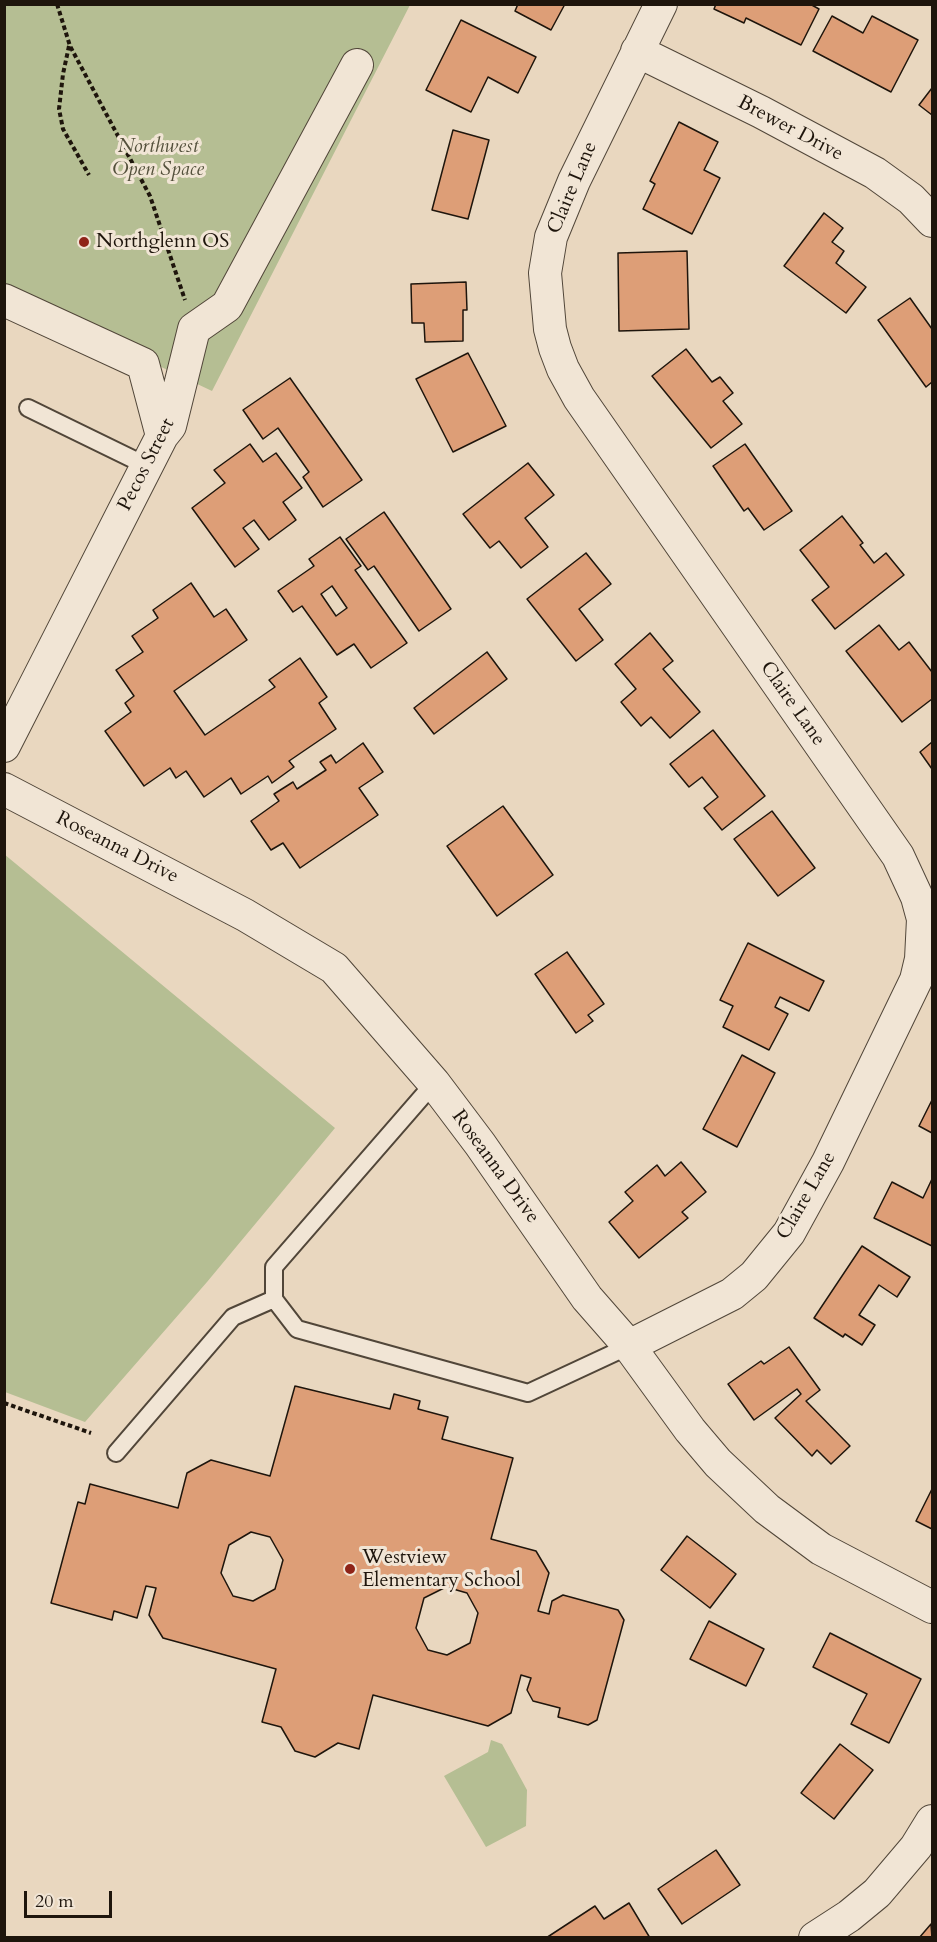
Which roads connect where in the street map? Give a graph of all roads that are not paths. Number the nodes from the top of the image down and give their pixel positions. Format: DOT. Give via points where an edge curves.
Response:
graph roads {
  1 [pos="661,4"];
  2 [pos="637,51"];
  3 [pos="357,65"];
  4 [pos="933,221"];
  5 [pos="4,300"];
  6 [pos="28,408"];
  7 [pos="162,436"];
  8 [pos="147,466"];
  9 [pos="4,746"];
  10 [pos="4,789"];
  11 [pos="434,1083"];
  12 [pos="274,1299"];
  13 [pos="629,1346"];
  14 [pos="116,1454"];
  15 [pos="933,1607"];
  16 [pos="933,1821"];
  17 [pos="815,1938"];
  1 -- 2 [label="street, Claire Lane"];
  2 -- 4 [label="street, Brewer Drive" via="875,173"];
  2 -- 13 [label="street, Claire Lane" via="573,181 551,237 545,273 555,348 579,398 898,856 923,920 916,980 828,1162 789,1233 754,1276 732,1294"];
  3 -- 7 [label="street, Pecos Street" via="227,306 194,329 170,426"];
  5 -- 7 [label="street" via="143,364"];
  6 -- 8 [label="lane"];
  7 -- 8 [label="street, Pecos Street"];
  8 -- 9 [label="street, Pecos Street"];
  10 -- 11 [label="street, Roseanna Drive" via="245,915 334,968"];
  11 -- 12 [label="lane" via="274,1268"];
  11 -- 13 [label="street, Roseanna Drive" via="587,1298"];
  12 -- 13 [label="lane" via="297,1329 528,1393"];
  12 -- 14 [label="lane" via="233,1317"];
  13 -- 15 [label="street, Roseanna Drive" via="690,1430 767,1509 821,1549"];
  16 -- 17 [label="street" via="877,1893"];
}
